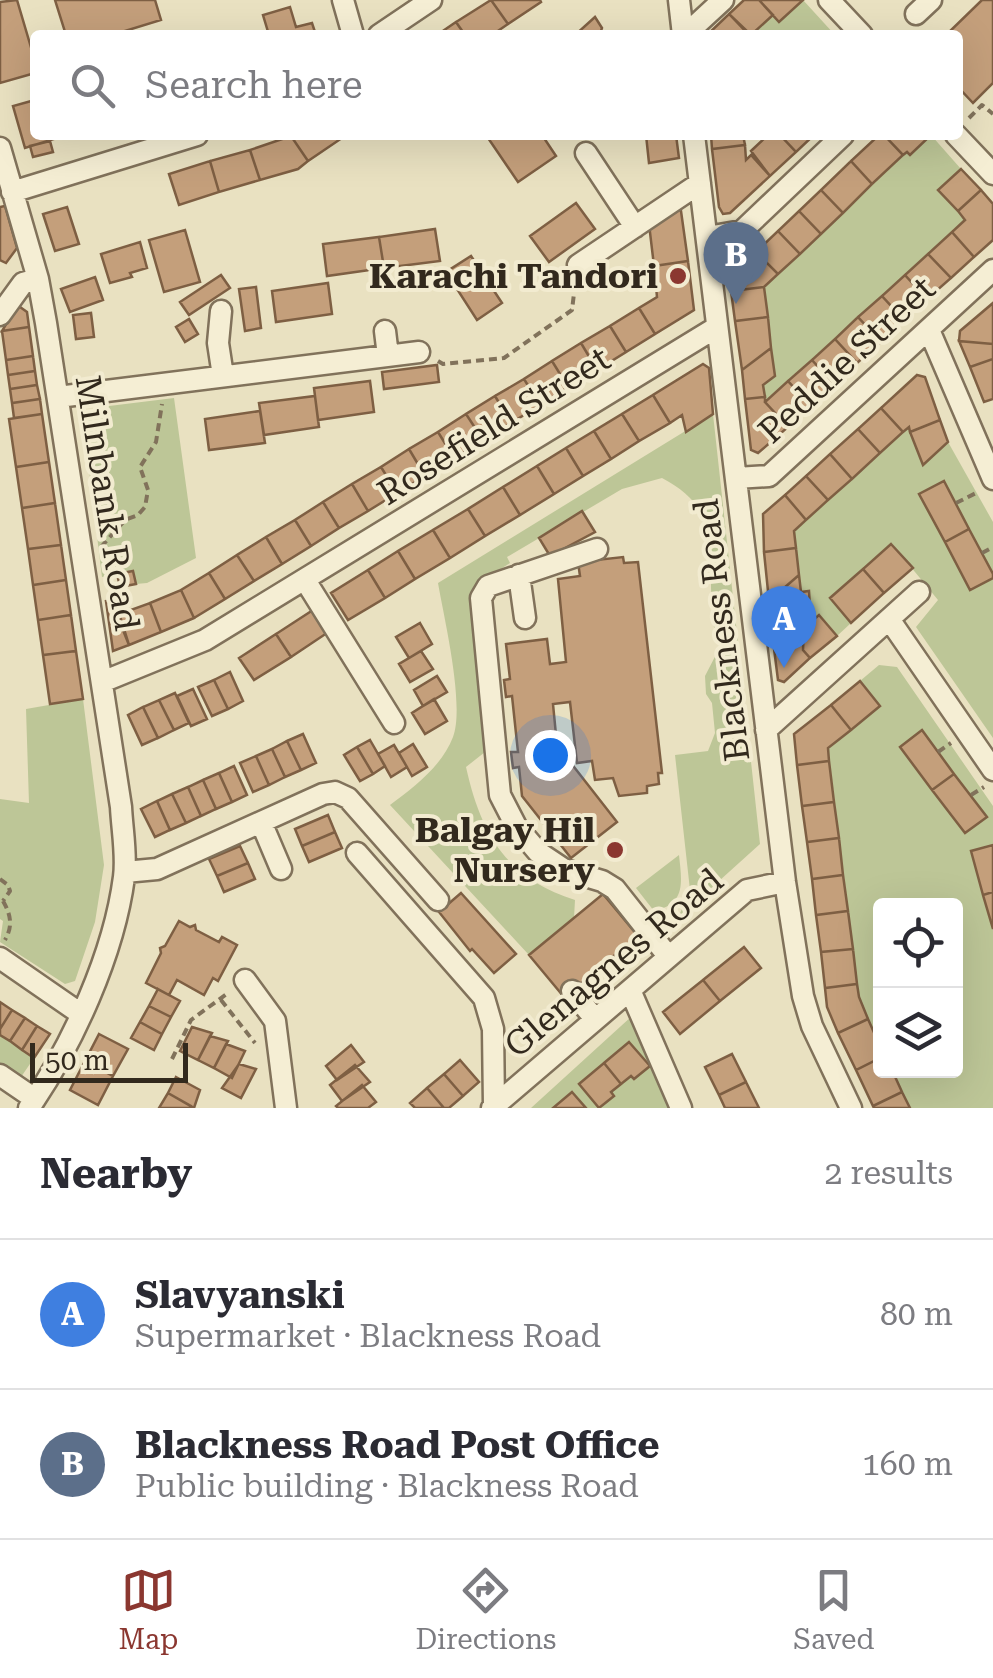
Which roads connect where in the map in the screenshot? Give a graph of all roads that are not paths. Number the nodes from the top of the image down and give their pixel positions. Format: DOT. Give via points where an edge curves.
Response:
graph roads {
  1 [pos="343,0"];
  2 [pos="431,0"];
  3 [pos="679,0"];
  4 [pos="723,0"];
  5 [pos="829,0"];
  6 [pos="352,30"];
  7 [pos="387,30"];
  8 [pos="683,30"];
  9 [pos="690,30"];
  10 [pos="857,30"];
  11 [pos="963,132"];
  12 [pos="182,140"];
  13 [pos="695,140"];
  14 [pos="838,140"];
  15 [pos="0,148"];
  16 [pos="586,153"];
  17 [pos="993,174"];
  18 [pos="700,183"];
  19 [pos="12,192"];
  20 [pos="635,227"];
  21 [pos="708,237"];
  22 [pos="578,266"];
  23 [pos="993,270"];
  24 [pos="38,279"];
  25 [pos="221,311"];
  26 [pos="0,314"];
  27 [pos="717,327"];
  28 [pos="928,330"];
  29 [pos="385,332"];
  30 [pos="420,352"];
  31 [pos="388,356"];
  32 [pos="223,376"];
  33 [pos="58,397"];
  34 [pos="736,478"];
  35 [pos="993,478"];
  36 [pos="597,548"];
  37 [pos="519,574"];
  38 [pos="306,580"];
  39 [pos="919,592"];
  40 [pos="525,618"];
  41 [pos="889,619"];
  42 [pos="102,682"];
  43 [pos="394,723"];
  44 [pos="766,730"];
  45 [pos="990,777"];
  46 [pos="261,822"];
  47 [pos="358,853"];
  48 [pos="281,868"];
  49 [pos="125,872"];
  50 [pos="785,882"];
  51 [pos="438,900"];
  52 [pos="668,956"];
  53 [pos="0,958"];
  54 [pos="245,980"];
  55 [pos="630,990"];
  56 [pos="572,991"];
  57 [pos="80,1014"];
  58 [pos="595,1020"];
  59 [pos="0,1075"];
  60 [pos="32,1104"];
  61 [pos="493,1107"];
  62 [pos="286,1108"];
  63 [pos="681,1108"];
  64 [pos="851,1108"];
  1 -- 6 [label="street"];
  2 -- 7 [label="street"];
  3 -- 8 [label="street"];
  4 -- 9 [label="street"];
  5 -- 10 [label="street"];
  11 -- 17 [label="street"];
  12 -- 19 [label="street"];
  13 -- 18 [label="street, Blackness Road"];
  14 -- 21 [label="street" via="742,231"];
  15 -- 19 [label="street, Milnbank Road"];
  16 -- 20 [label="street"];
  18 -- 20 [label="street"];
  18 -- 21 [label="street, Blackness Road"];
  19 -- 24 [label="street, Milnbank Road"];
  20 -- 22 [label="street"];
  21 -- 27 [label="street, Blackness Road"];
  23 -- 28 [label="street, Peddie Street"];
  24 -- 26 [label="street" via="23,283"];
  24 -- 33 [label="street, Milnbank Road"];
  25 -- 32 [label="street"];
  27 -- 34 [label="street, Blackness Road"];
  27 -- 38 [label="street, Rosefield Street"];
  28 -- 34 [label="street, Peddie Street" via="769,476"];
  28 -- 35 [label="street"];
  29 -- 31 [label="street"];
  30 -- 31 [label="street"];
  31 -- 32 [label="street"];
  32 -- 33 [label="street"];
  33 -- 42 [label="street, Milnbank Road"];
  34 -- 44 [label="street, Blackness Road"];
  36 -- 37 [label="street"];
  37 -- 40 [label="street"];
  37 -- 52 [label="street" via="488,586 481,598 500,795 538,852 615,889"];
  38 -- 42 [label="street, Rosefield Street" via="204,640"];
  38 -- 43 [label="street"];
  39 -- 41 [label="street"];
  41 -- 44 [label="street"];
  41 -- 45 [label="street"];
  42 -- 49 [label="street, Milnbank Road"];
  44 -- 50 [label="street, Blackness Road"];
  46 -- 48 [label="street"];
  46 -- 49 [label="street" via="157,869"];
  46 -- 51 [label="street" via="335,792 348,798"];
  47 -- 61 [label="street" via="484,998 493,1029"];
  49 -- 57 [label="street, Milnbank Road" via="114,932"];
  50 -- 52 [label="street, Glenagnes Road" via="746,890"];
  50 -- 64 [label="street, Blackness Road" via="812,1026"];
  52 -- 55 [label="street, Glenagnes Road"];
  53 -- 57 [label="street"];
  54 -- 62 [label="street" via="275,1021"];
  55 -- 58 [label="street, Glenagnes Road"];
  55 -- 63 [label="street"];
  56 -- 58 [label="street"];
  57 -- 60 [label="street, Milnbank Road"];
  58 -- 61 [label="street, Glenagnes Road"];
  59 -- 60 [label="street"];
}
